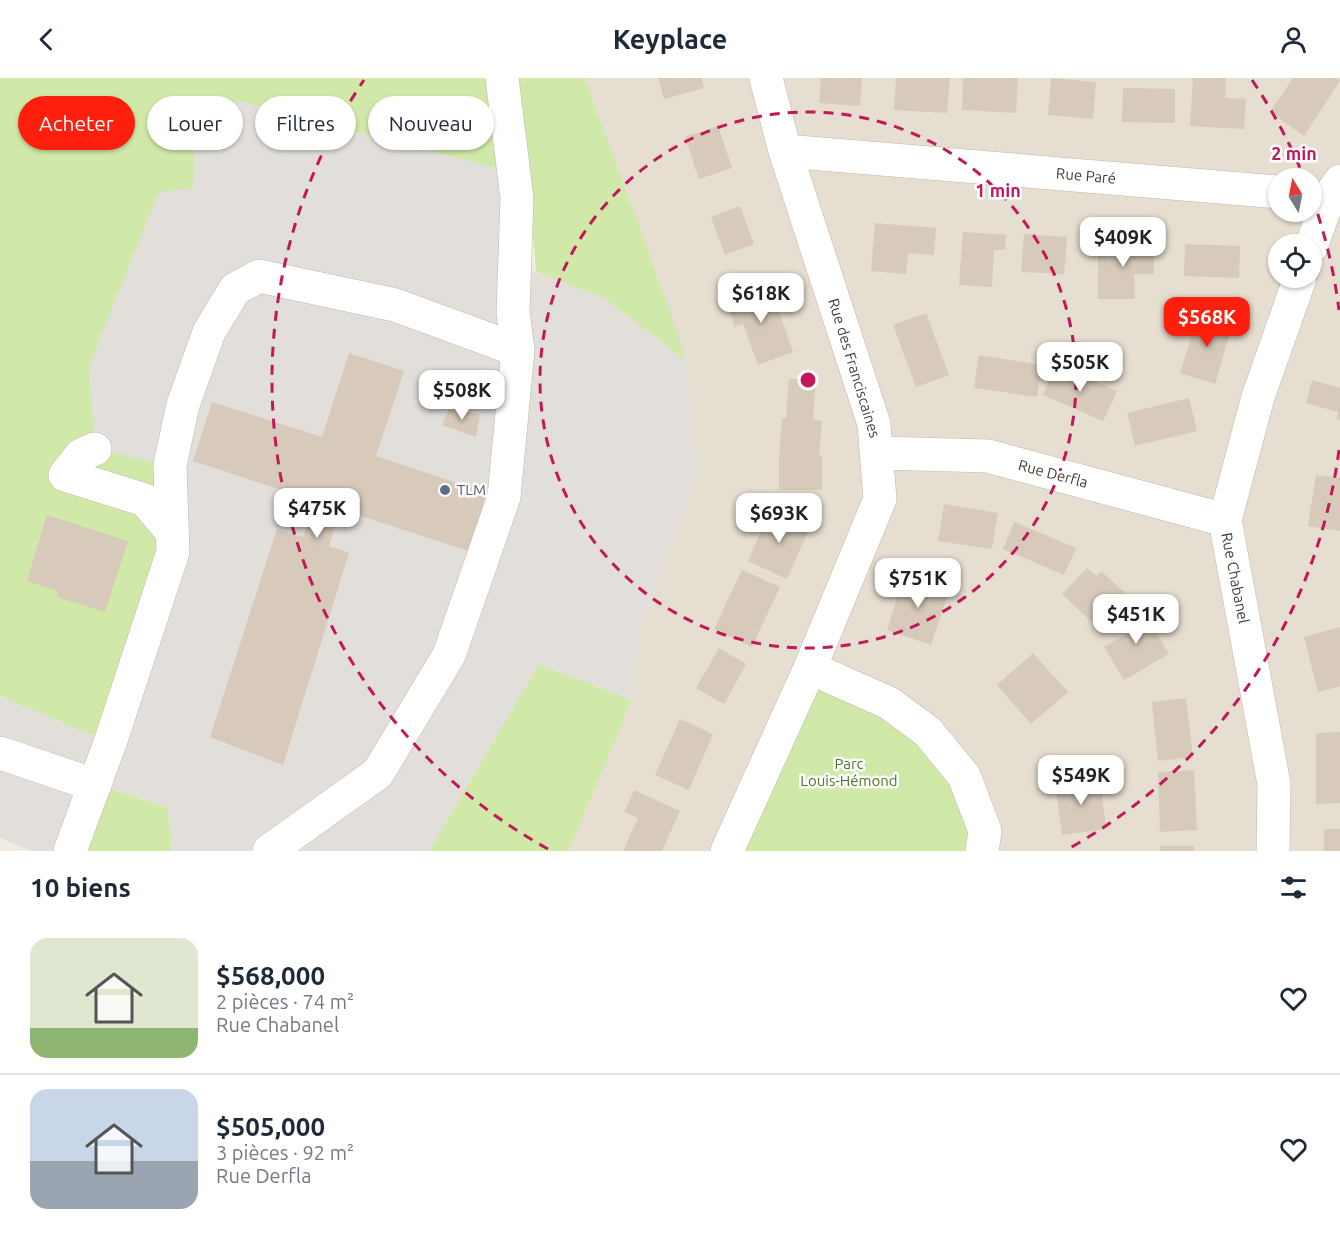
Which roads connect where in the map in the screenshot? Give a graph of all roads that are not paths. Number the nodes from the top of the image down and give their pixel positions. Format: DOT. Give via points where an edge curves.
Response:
graph roads {
  1 [pos="502,78"];
  2 [pos="766,78"];
  3 [pos="785,151"];
  4 [pos="1268,191"];
  5 [pos="1327,191"];
  6 [pos="1315,234"];
  7 [pos="1296,288"];
  8 [pos="518,350"];
  9 [pos="95,449"];
  10 [pos="878,453"];
  11 [pos="1225,520"];
  12 [pos="172,532"];
  13 [pos="810,668"];
  14 [pos="0,753"];
  15 [pos="95,785"];
  16 [pos="70,851"];
  17 [pos="269,851"];
  18 [pos="727,851"];
  19 [pos="982,851"];
  20 [pos="1273,851"];
  1 -- 8 [label="street" via="517,198 513,312"];
  2 -- 3 [label="street, Rue des Franciscaines"];
  3 -- 4 [label="street, Rue Paré"];
  3 -- 10 [label="street, Rue des Franciscaines" via="874,424"];
  5 -- 6 [label="street"];
  7 -- 11 [label="street, Rue Chabanel" via="1258,397"];
  8 -- 12 [label="street" via="395,305 259,276 235,289 209,332 183,405 170,465"];
  8 -- 17 [label="street" via="504,497 449,655 378,773"];
  9 -- 12 [label="street" via="81,456 65,475 145,501"];
  10 -- 11 [label="street, Rue Derfla" via="988,456"];
  10 -- 13 [label="street, Rue des Franciscaines" via="880,499"];
  11 -- 20 [label="street, Rue Chabanel" via="1274,784"];
  12 -- 15 [label="street" via="173,552"];
  13 -- 18 [label="street, Rue des Franciscaines"];
  13 -- 19 [label="street" via="889,703 928,732 964,776 985,831"];
  14 -- 15 [label="street"];
  15 -- 16 [label="street"];
}
